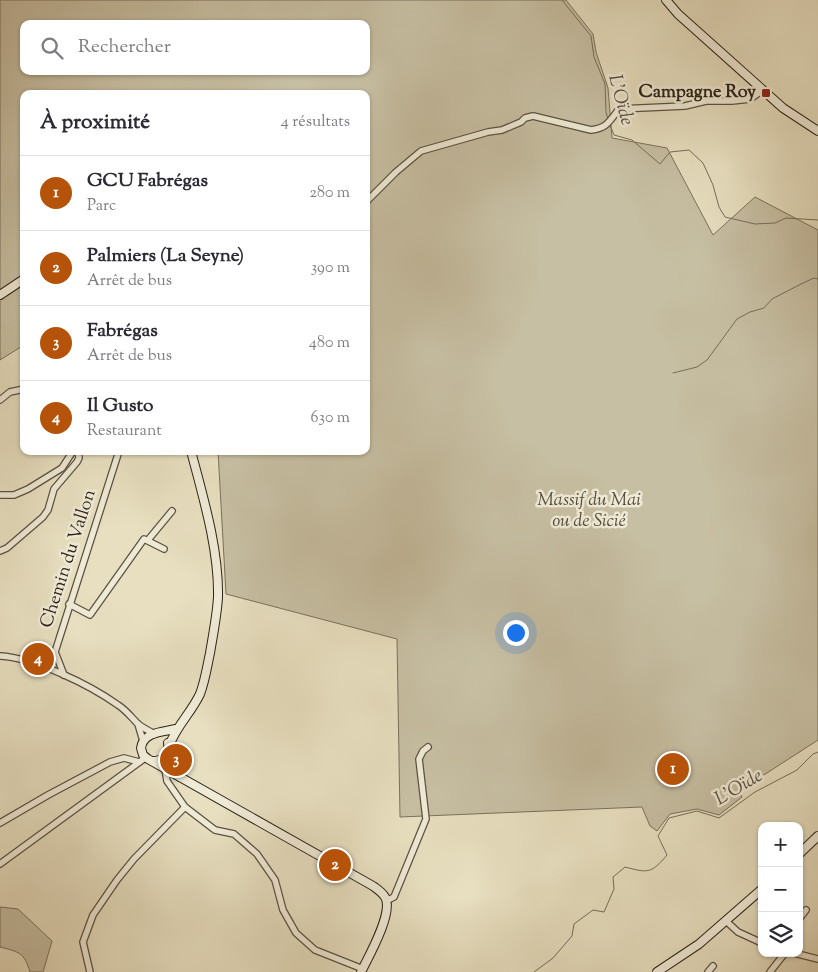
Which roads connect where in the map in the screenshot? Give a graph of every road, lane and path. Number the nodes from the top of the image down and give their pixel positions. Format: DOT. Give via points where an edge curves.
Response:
graph roads {
  1 [pos="666,0"];
  2 [pos="763,90"];
  3 [pos="818,130"];
  4 [pos="370,198"];
  5 [pos="20,282"];
  6 [pos="0,295"];
  7 [pos="20,390"];
  8 [pos="0,400"];
  9 [pos="70,455"];
  10 [pos="79,455"];
  11 [pos="118,455"];
  12 [pos="192,455"];
  13 [pos="0,495"];
  14 [pos="172,511"];
  15 [pos="148,540"];
  16 [pos="164,549"];
  17 [pos="0,552"];
  18 [pos="69,604"];
  19 [pos="0,656"];
  20 [pos="64,675"];
  21 [pos="138,724"];
  22 [pos="176,729"];
  23 [pos="156,734"];
  24 [pos="143,741"];
  25 [pos="428,746"];
  26 [pos="168,752"];
  27 [pos="146,760"];
  28 [pos="165,769"];
  29 [pos="181,779"];
  30 [pos="185,807"];
  31 [pos="0,823"];
  32 [pos="818,836"];
  33 [pos="803,850"];
  34 [pos="0,864"];
  35 [pos="758,893"];
  36 [pos="386,901"];
  37 [pos="806,910"];
  38 [pos="803,914"];
  39 [pos="726,921"];
  40 [pos="758,941"];
  41 [pos="803,955"];
  42 [pos="782,957"];
  43 [pos="818,959"];
  44 [pos="713,966"];
  45 [pos="362,970"];
  46 [pos="90,972"];
  47 [pos="657,972"];
  48 [pos="708,972"];
  49 [pos="770,972"];
  1 -- 2 [label="street"];
  2 -- 3 [label="street" via="783,108"];
  2 -- 4 [label="street" via="750,99 619,109 600,129 591,130 533,116 525,118 502,130 421,151"];
  5 -- 6 [label="street"];
  7 -- 8 [label="street" via="10,392"];
  9 -- 13 [label="street" via="62,468 28,489 14,495"];
  10 -- 17 [label="street" via="77,462 54,489 43,517"];
  11 -- 18 [label="street, Chemin du Vallon"];
  12 -- 22 [label="street" via="208,519 218,597 200,694"];
  14 -- 15 [label="street"];
  15 -- 16 [label="street"];
  15 -- 18 [label="street" via="144,539 90,615"];
  18 -- 20 [label="street, Chemin du Vallon" via="54,652"];
  19 -- 20 [label="street" via="30,662"];
  20 -- 21 [label="street" via="98,692"];
  21 -- 23 [label="street"];
  21 -- 24 [label="street"];
  22 -- 23 [label="street"];
  22 -- 26 [label="street"];
  23 -- 24 [label="street"];
  23 -- 26 [label="street" via="166,739"];
  24 -- 27 [label="street" via="142,752"];
  25 -- 36 [label="street" via="419,759 426,819 394,897"];
  26 -- 27 [label="street" via="158,761"];
  26 -- 28 [label="street"];
  26 -- 29 [label="street"];
  27 -- 28 [label="street"];
  27 -- 31 [label="street" via="124,758 110,762"];
  27 -- 34 [label="street"];
  28 -- 29 [label="street"];
  28 -- 30 [label="street" via="167,781"];
  29 -- 36 [label="street" via="372,886"];
  30 -- 45 [label="street" via="215,830 234,834 257,854 275,880 283,910 296,933 315,950"];
  30 -- 46 [label="street" via="134,859 93,915 83,942"];
  32 -- 33 [label="street"];
  35 -- 39 [label="street"];
  36 -- 45 [label="street" via="386,917"];
  37 -- 38 [label="street"];
  39 -- 40 [label="street" via="738,932"];
  39 -- 47 [label="street" via="700,944"];
  41 -- 43 [label="street"];
  42 -- 49 [label="street"];
  44 -- 48 [label="street"];
}
